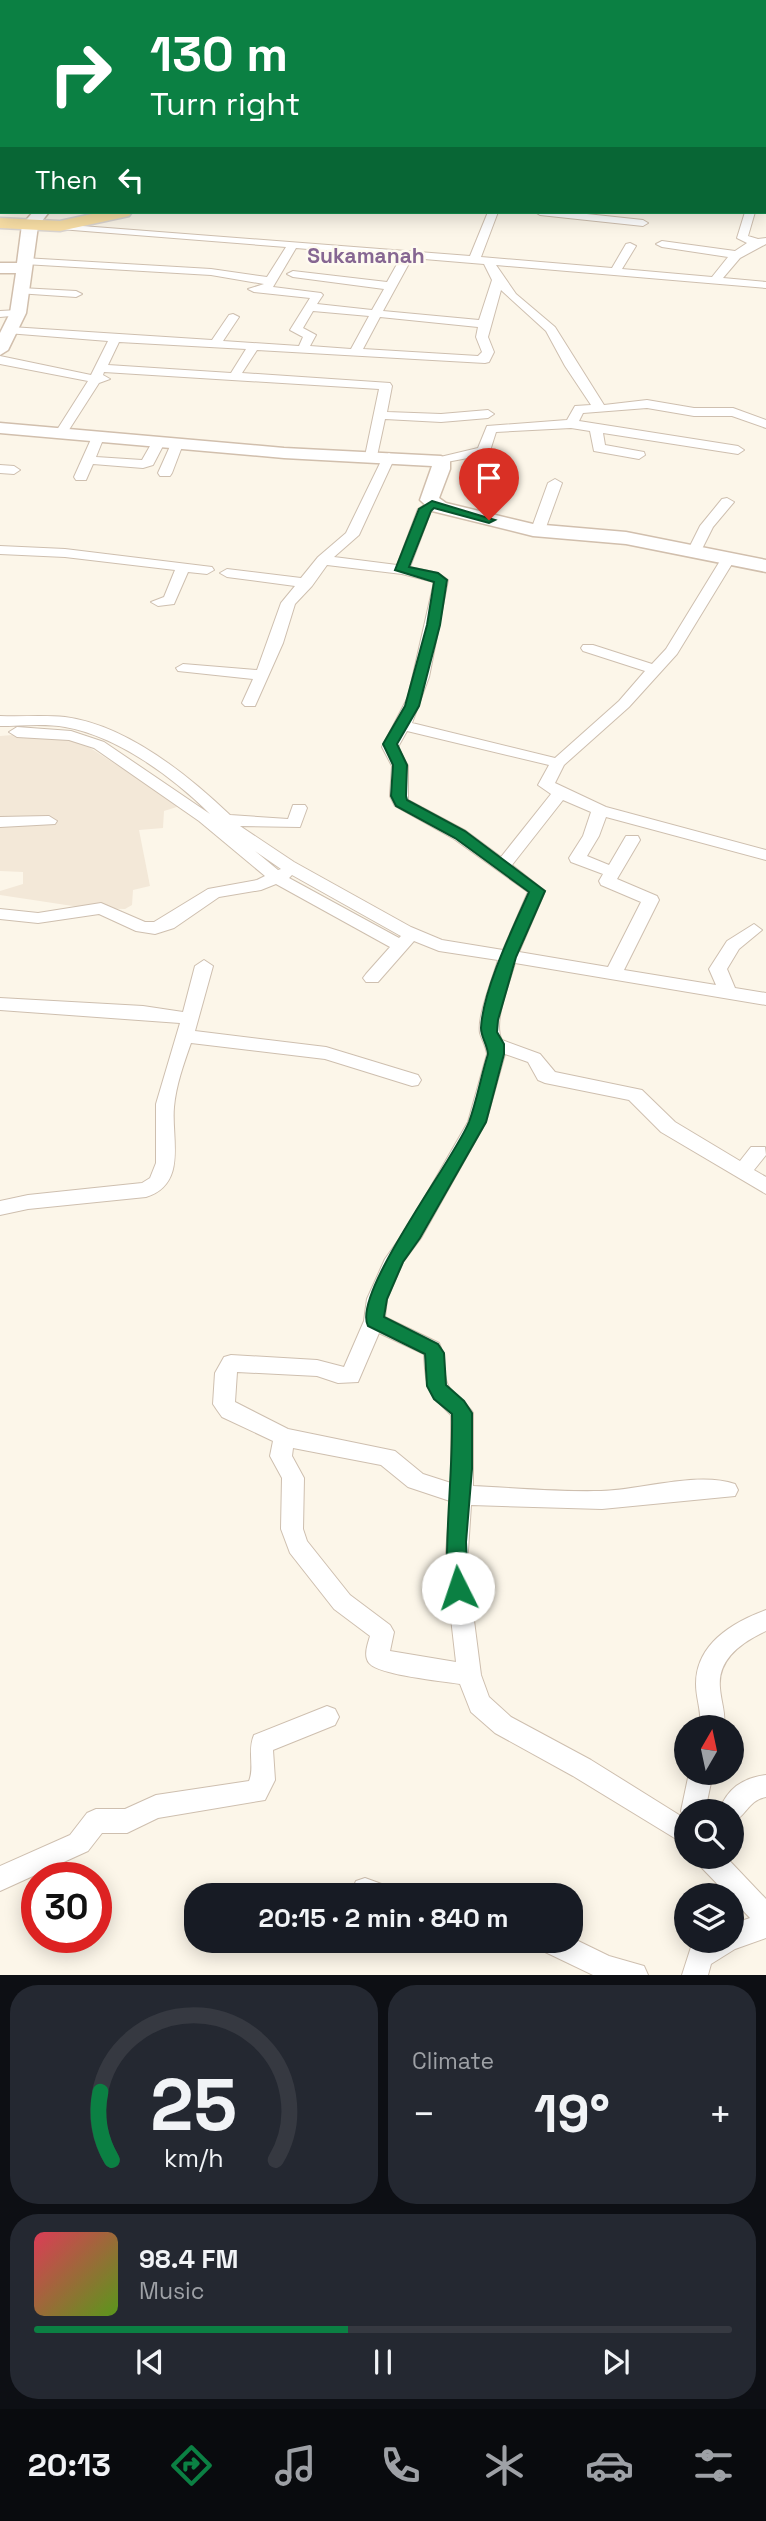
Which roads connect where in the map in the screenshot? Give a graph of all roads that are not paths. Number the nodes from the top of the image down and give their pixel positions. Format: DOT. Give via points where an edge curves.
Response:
graph roads {
  1 [pos="114,214"];
  2 [pos="492,214"];
  3 [pos="559,214"];
  4 [pos="749,214"];
  5 [pos="35,221"];
  6 [pos="0,223"];
  7 [pos="643,223"];
  8 [pos="57,226"];
  9 [pos="762,242"];
  10 [pos="293,244"];
  11 [pos="662,244"];
  12 [pos="630,246"];
  13 [pos="408,254"];
  14 [pos="736,255"];
  15 [pos="474,260"];
  16 [pos="488,261"];
  17 [pos="24,265"];
  18 [pos="0,268"];
  19 [pos="615,271"];
  20 [pos="293,274"];
  21 [pos="498,280"];
  22 [pos="715,281"];
  23 [pos="267,285"];
  24 [pos="766,285"];
  25 [pos="391,286"];
  26 [pos="235,288"];
  27 [pos="30,291"];
  28 [pos="76,294"];
  29 [pos="311,307"];
  30 [pos="18,313"];
  31 [pos="374,313"];
  32 [pos="0,314"];
  33 [pos="233,317"];
  34 [pos="484,324"];
  35 [pos="23,333"];
  36 [pos="115,338"];
  37 [pos="216,343"];
  38 [pos="254,346"];
  39 [pos="303,349"];
  40 [pos="0,350"];
  41 [pos="355,352"];
  42 [pos="0,360"];
  43 [pos="392,371"];
  44 [pos="97,374"];
  45 [pos="234,377"];
  46 [pos="186,384"];
  47 [pos="600,409"];
  48 [pos="488,414"];
  49 [pos="381,415"];
  50 [pos="766,424"];
  51 [pos="571,425"];
  52 [pos="0,428"];
  53 [pos="596,429"];
  54 [pos="61,433"];
  55 [pos="98,437"];
  56 [pos="168,443"];
  57 [pos="738,450"];
  58 [pos="639,455"];
  59 [pos="380,456"];
  60 [pos="88,460"];
  61 [pos="441,461"];
  62 [pos="165,472"];
  63 [pos="81,477"];
  64 [pos="555,483"];
  65 [pos="727,502"];
  66 [pos="432,504"];
  67 [pos="538,530"];
  68 [pos="0,550"];
  69 [pos="694,552"];
  70 [pos="728,559"];
  71 [pos="323,560"];
  72 [pos="184,566"];
  73 [pos="766,566"];
  74 [pos="207,570"];
  75 [pos="402,570"];
  76 [pos="227,573"];
  77 [pos="307,583"];
  78 [pos="158,602"];
  79 [pos="588,648"];
  80 [pos="183,668"];
  81 [pos="656,670"];
  82 [pos="263,675"];
  83 [pos="250,703"];
  84 [pos="0,721"];
  85 [pos="402,725"];
  86 [pos="54,727"];
  87 [pos="0,733"];
  88 [pos="558,762"];
  89 [pos="561,793"];
  90 [pos="191,799"];
  91 [pos="299,808"];
  92 [pos="600,810"];
  93 [pos="223,820"];
  94 [pos="49,821"];
  95 [pos="0,822"];
  96 [pos="632,840"];
  97 [pos="766,855"];
  98 [pos="502,866"];
  99 [pos="612,872"];
  100 [pos="285,873"];
  101 [pos="0,914"];
  102 [pos="754,930"];
  103 [pos="406,940"];
  104 [pos="508,957"];
  105 [pos="204,966"];
  106 [pos="613,974"];
  107 [pos="372,978"];
  108 [pos="728,993"];
  109 [pos="766,999"];
  110 [pos="0,1004"];
  111 [pos="187,1028"];
  112 [pos="495,1044"];
  113 [pos="412,1080"];
  114 [pos="758,1152"];
  115 [pos="743,1171"];
  116 [pos="766,1187"];
  117 [pos="0,1208"];
  118 [pos="374,1321"];
  119 [pos="284,1437"];
  120 [pos="727,1490"];
  121 [pos="459,1495"];
  122 [pos="766,1620"];
  123 [pos="469,1675"];
  124 [pos="713,1715"];
  125 [pos="327,1717"];
  126 [pos="766,1786"];
  127 [pos="738,1799"];
  128 [pos="674,1826"];
  129 [pos="722,1869"];
  130 [pos="0,1879"];
  131 [pos="766,1917"];
  132 [pos="766,1925"];
  133 [pos="744,1933"];
  134 [pos="575,1953"];
  135 [pos="705,1953"];
  136 [pos="635,1975"];
  137 [pos="695,1975"];
  1 -- 8 [label="main road"];
  2 -- 15 [label="street"];
  3 -- 7 [label="street"];
  4 -- 9 [label="street" via="742,237"];
  5 -- 6 [label="main road"];
  5 -- 8 [label="main road"];
  5 -- 17 [label="street"];
  8 -- 10 [label="street"];
  9 -- 14 [label="street"];
  10 -- 13 [label="street"];
  10 -- 23 [label="street"];
  11 -- 14 [label="street"];
  12 -- 19 [label="street"];
  13 -- 15 [label="street"];
  13 -- 25 [label="street"];
  14 -- 22 [label="street"];
  15 -- 16 [label="street"];
  16 -- 19 [label="street"];
  16 -- 21 [label="street"];
  17 -- 18 [label="street"];
  17 -- 23 [label="street" via="211,272"];
  17 -- 27 [label="street"];
  19 -- 22 [label="street"];
  20 -- 25 [label="street"];
  21 -- 34 [label="street"];
  21 -- 47 [label="street" via="551,329"];
  22 -- 24 [label="street"];
  23 -- 26 [label="street"];
  23 -- 29 [label="street" via="317,294"];
  25 -- 31 [label="street"];
  27 -- 28 [label="street"];
  27 -- 30 [label="street"];
  29 -- 31 [label="street"];
  29 -- 39 [label="street" via="296,330 310,335"];
  30 -- 32 [label="street"];
  30 -- 35 [label="street"];
  31 -- 34 [label="street"];
  31 -- 41 [label="street"];
  33 -- 37 [label="street"];
  34 -- 43 [label="street" via="482,337 488,352 482,360"];
  35 -- 36 [label="street"];
  35 -- 40 [label="street"];
  36 -- 37 [label="street"];
  36 -- 44 [label="street"];
  37 -- 38 [label="street"];
  38 -- 39 [label="street"];
  38 -- 45 [label="street"];
  39 -- 41 [label="street"];
  41 -- 43 [label="street"];
  42 -- 44 [label="street"];
  43 -- 45 [label="street"];
  43 -- 49 [label="street"];
  44 -- 45 [label="street"];
  44 -- 46 [label="street"];
  44 -- 54 [label="street"];
  47 -- 50 [label="street" via="647,404 694,412 733,412"];
  47 -- 51 [label="street" via="578,410"];
  48 -- 49 [label="street" via="440,418"];
  49 -- 59 [label="street"];
  51 -- 53 [label="street"];
  51 -- 61 [label="street" via="491,429 484,451"];
  52 -- 54 [label="street"];
  53 -- 57 [label="street"];
  53 -- 58 [label="street" via="599,448"];
  54 -- 55 [label="street"];
  55 -- 56 [label="street"];
  55 -- 60 [label="street"];
  56 -- 59 [label="street"];
  56 -- 60 [label="street" via="148,463"];
  56 -- 62 [label="street"];
  59 -- 61 [label="street"];
  59 -- 71 [label="street" via="370,499 352,535"];
  60 -- 63 [label="street"];
  61 -- 66 [label="street" via="429,500"];
  64 -- 67 [label="street"];
  65 -- 69 [label="street"];
  66 -- 67 [label="street"];
  66 -- 75 [label="street" via="425,509"];
  67 -- 69 [label="street" via="626,538"];
  68 -- 72 [label="street"];
  69 -- 70 [label="street"];
  70 -- 73 [label="street"];
  70 -- 81 [label="street" via="691,623"];
  71 -- 75 [label="street"];
  71 -- 77 [label="street"];
  72 -- 74 [label="street"];
  72 -- 78 [label="street" via="169,601"];
  75 -- 85 [label="street" via="441,580 412,706"];
  76 -- 77 [label="street"];
  77 -- 82 [label="street" via="288,603"];
  79 -- 81 [label="street"];
  80 -- 82 [label="street"];
  81 -- 88 [label="street"];
  82 -- 83 [label="street"];
  84 -- 86 [label="street"];
  85 -- 88 [label="street"];
  85 -- 98 [label="street" via="390,744 400,765 401,803 460,835"];
  86 -- 87 [label="street"];
  86 -- 90 [label="street" via="97,730 121,739"];
  88 -- 89 [label="street" via="546,785"];
  89 -- 92 [label="street"];
  89 -- 98 [label="street"];
  90 -- 93 [label="street"];
  90 -- 100 [label="street" via="208,820"];
  91 -- 93 [label="street" via="294,824"];
  92 -- 97 [label="street"];
  92 -- 99 [label="street" via="591,836 576,858"];
  93 -- 100 [label="street"];
  94 -- 95 [label="street"];
  96 -- 99 [label="street"];
  98 -- 104 [label="street" via="537,891"];
  99 -- 106 [label="street" via="607,883 651,900"];
  100 -- 101 [label="street" via="257,886 214,893 155,928 142,927 101,908 38,918"];
  100 -- 103 [label="street"];
  102 -- 108 [label="street" via="733,945 718,970"];
  103 -- 104 [label="street"];
  103 -- 107 [label="street"];
  104 -- 106 [label="street"];
  104 -- 112 [label="street" via="489,1027"];
  105 -- 111 [label="street"];
  106 -- 108 [label="street"];
  108 -- 109 [label="street"];
  110 -- 111 [label="street" via="120,1009"];
  111 -- 113 [label="street" via="326,1053"];
  111 -- 117 [label="street" via="164,1106 168,1146 158,1182 146,1190"];
  112 -- 115 [label="street" via="534,1058 551,1078 635,1095 676,1132"];
  112 -- 118 [label="street" via="477,1122 395,1259 377,1299"];
  114 -- 115 [label="street"];
  115 -- 116 [label="street"];
  118 -- 119 [label="street" via="352,1376 317,1368 229,1365 223,1388 226,1408"];
  118 -- 121 [label="street" via="435,1353 436,1386 458,1406 464,1422"];
  119 -- 121 [label="street" via="387,1457 416,1481"];
  119 -- 123 [label="street" via="281,1456 293,1479 295,1539 342,1602 382,1632 379,1658"];
  120 -- 121 [label="street" via="602,1500"];
  121 -- 123 [label="street" via="456,1566"];
  122 -- 124 [label="street" via="730,1639 715,1659 708,1686"];
  123 -- 128 [label="street" via="479,1704 503,1725"];
  125 -- 130 [label="street" via="263,1743 265,1776 256,1792 156,1807 127,1821 96,1821 79,1843"];
  126 -- 127 [label="street" via="754,1786"];
  129 -- 131 [label="street"];
  132 -- 133 [label="street"];
  134 -- 136 [label="street"];
  135 -- 137 [label="street"];
}
